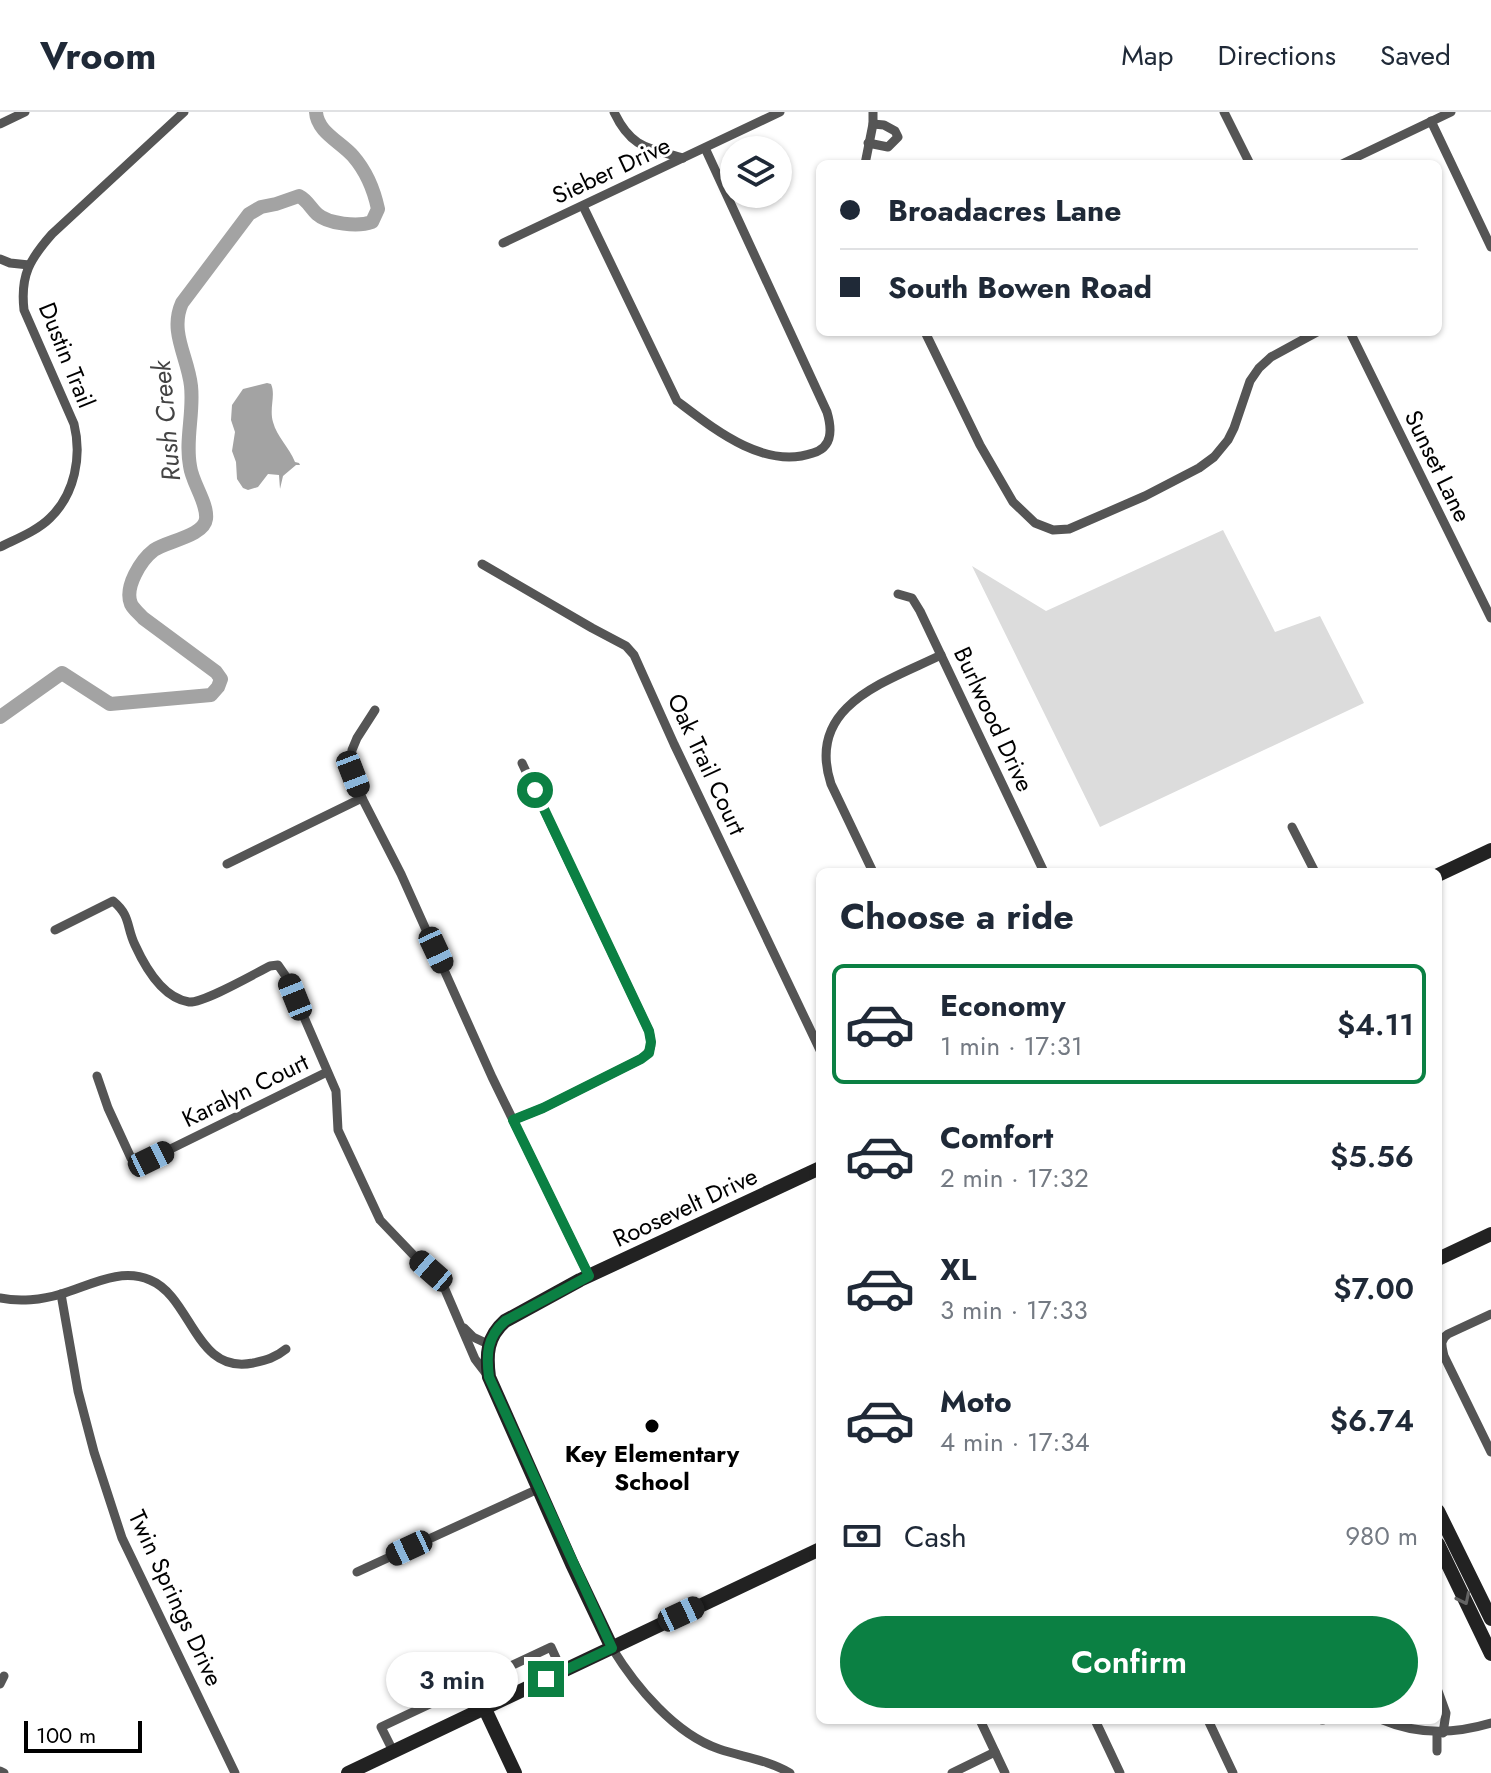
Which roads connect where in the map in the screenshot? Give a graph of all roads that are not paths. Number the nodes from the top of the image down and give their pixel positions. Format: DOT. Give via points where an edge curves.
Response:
graph roads {
  1 [pos="25,112"];
  2 [pos="184,112"];
  3 [pos="614,112"];
  4 [pos="780,112"];
  5 [pos="873,112"];
  6 [pos="1224,112"];
  7 [pos="1451,112"];
  8 [pos="1431,121"];
  9 [pos="0,124"];
  10 [pos="873,124"];
  11 [pos="868,143"];
  12 [pos="705,148"];
  13 [pos="683,158"];
  14 [pos="866,160"];
  15 [pos="1248,160"];
  16 [pos="1350,160"];
  17 [pos="583,206"];
  18 [pos="503,243"];
  19 [pos="1491,247"];
  20 [pos="0,259"];
  21 [pos="29,265"];
  22 [pos="927,336"];
  23 [pos="1309,336"];
  24 [pos="1352,336"];
  25 [pos="0,547"];
  26 [pos="482,564"];
  27 [pos="898,594"];
  28 [pos="1491,618"];
  29 [pos="941,655"];
  30 [pos="375,710"];
  31 [pos="522,763"];
  32 [pos="362,798"];
  33 [pos="1292,827"];
  34 [pos="1491,850"];
  35 [pos="227,864"];
  36 [pos="871,868"];
  37 [pos="1042,868"];
  38 [pos="1313,868"];
  39 [pos="1442,873"];
  40 [pos="55,930"];
  41 [pos="816,1042"];
  42 [pos="327,1072"];
  43 [pos="97,1076"];
  44 [pos="513,1120"];
  45 [pos="816,1170"];
  46 [pos="1491,1234"];
  47 [pos="1442,1257"];
  48 [pos="589,1276"];
  49 [pos="61,1294"];
  50 [pos="0,1298"];
  51 [pos="1491,1314"];
  52 [pos="462,1325"];
  53 [pos="1442,1340"];
  54 [pos="488,1344"];
  55 [pos="1442,1348"];
  56 [pos="286,1349"];
  57 [pos="489,1377"];
  58 [pos="1487,1436"];
  59 [pos="1491,1452"];
  60 [pos="538,1489"];
  61 [pos="1442,1519"];
  62 [pos="816,1551"];
  63 [pos="1442,1552"];
  64 [pos="357,1572"];
  65 [pos="1491,1619"];
  66 [pos="612,1648"];
  67 [pos="1491,1654"];
  68 [pos="562,1671"];
  69 [pos="1442,1702"];
  70 [pos="484,1707"];
  71 [pos="1491,1723"];
  72 [pos="982,1724"];
  73 [pos="1097,1724"];
  74 [pos="1210,1724"];
  75 [pos="1392,1724"];
  76 [pos="1440,1732"];
  77 [pos="393,1751"];
  78 [pos="1437,1751"];
  79 [pos="995,1752"];
  80 [pos="235,1773"];
  81 [pos="348,1773"];
  82 [pos="515,1773"];
  83 [pos="790,1773"];
  84 [pos="952,1773"];
  85 [pos="1005,1773"];
  86 [pos="1120,1773"];
  87 [pos="1233,1773"];
  1 -- 9 [label="street"];
  2 -- 21 [label="street, Dustin Trail" via="52,234"];
  3 -- 13 [label="street" via="631,139"];
  4 -- 12 [label="street, Sieber Drive"];
  5 -- 10 [label="street"];
  6 -- 15 [label="street"];
  7 -- 8 [label="street"];
  8 -- 16 [label="street"];
  8 -- 19 [label="street"];
  10 -- 11 [label="street"];
  10 -- 11 [label="street" via="884,125 898,137 888,147"];
  11 -- 14 [label="street"];
  12 -- 13 [label="street, Sieber Drive"];
  12 -- 17 [label="street" via="827,412 831,437 816,453 794,458 751,449 677,401"];
  13 -- 17 [label="street, Sieber Drive"];
  17 -- 18 [label="street, Sieber Drive"];
  20 -- 21 [label="street"];
  21 -- 25 [label="street, Dustin Trail" via="24,310 74,424 77,458 69,488 49,519"];
  22 -- 23 [label="street" via="1013,502 1035,523 1053,530 1069,529 1145,496 1207,462 1234,428 1259,368"];
  24 -- 28 [label="street, Sunset Lane"];
  26 -- 41 [label="street, Oak Trail Court" via="634,655"];
  27 -- 29 [label="street, Burlwood Drive" via="912,598"];
  29 -- 36 [label="street" via="853,701 828,739 825,755 831,784"];
  29 -- 37 [label="street, Burlwood Drive"];
  30 -- 32 [label="street" via="352,750"];
  31 -- 44 [label="street" via="651,1042 641,1059"];
  32 -- 35 [label="street"];
  32 -- 44 [label="street"];
  33 -- 38 [label="street"];
  34 -- 39 [label="street"];
  40 -- 42 [label="street" via="113,901 123,910 134,944 161,988 191,1002 278,965"];
  42 -- 43 [label="street, Karalyn Court" via="142,1163 131,1158"];
  42 -- 52 [label="street" via="336,1091 338,1130 380,1220 444,1287"];
  44 -- 48 [label="street"];
  45 -- 48 [label="street, Roosevelt Drive"];
  46 -- 47 [label="street"];
  48 -- 54 [label="street, Roosevelt Drive" via="505,1321"];
  49 -- 50 [label="street"];
  49 -- 56 [label="street" via="115,1276 139,1276 158,1284 218,1358 243,1365 275,1358"];
  49 -- 80 [label="street, Twin Springs Drive" via="78,1391 122,1538"];
  51 -- 53 [label="street"];
  52 -- 54 [label="street"];
  52 -- 57 [label="street" via="475,1359"];
  54 -- 57 [label="street"];
  55 -- 58 [label="street"];
  57 -- 60 [label="street"];
  58 -- 59 [label="street"];
  60 -- 64 [label="street"];
  60 -- 66 [label="street"];
  61 -- 65 [label="street"];
  62 -- 66 [label="street"];
  63 -- 67 [label="street, one-way"];
  66 -- 68 [label="street"];
  66 -- 83 [label="street" via="672,1722 718,1749"];
  68 -- 70 [label="street"];
  68 -- 77 [label="street" via="551,1647 381,1727"];
  69 -- 76 [label="street" via="1446,1713"];
  70 -- 77 [label="street"];
  70 -- 82 [label="street"];
  71 -- 76 [label="street"];
  72 -- 79 [label="street"];
  73 -- 86 [label="street"];
  74 -- 87 [label="street"];
  75 -- 76 [label="street"];
  76 -- 78 [label="street"];
  77 -- 81 [label="street"];
  79 -- 84 [label="street"];
  79 -- 85 [label="street"];
}
